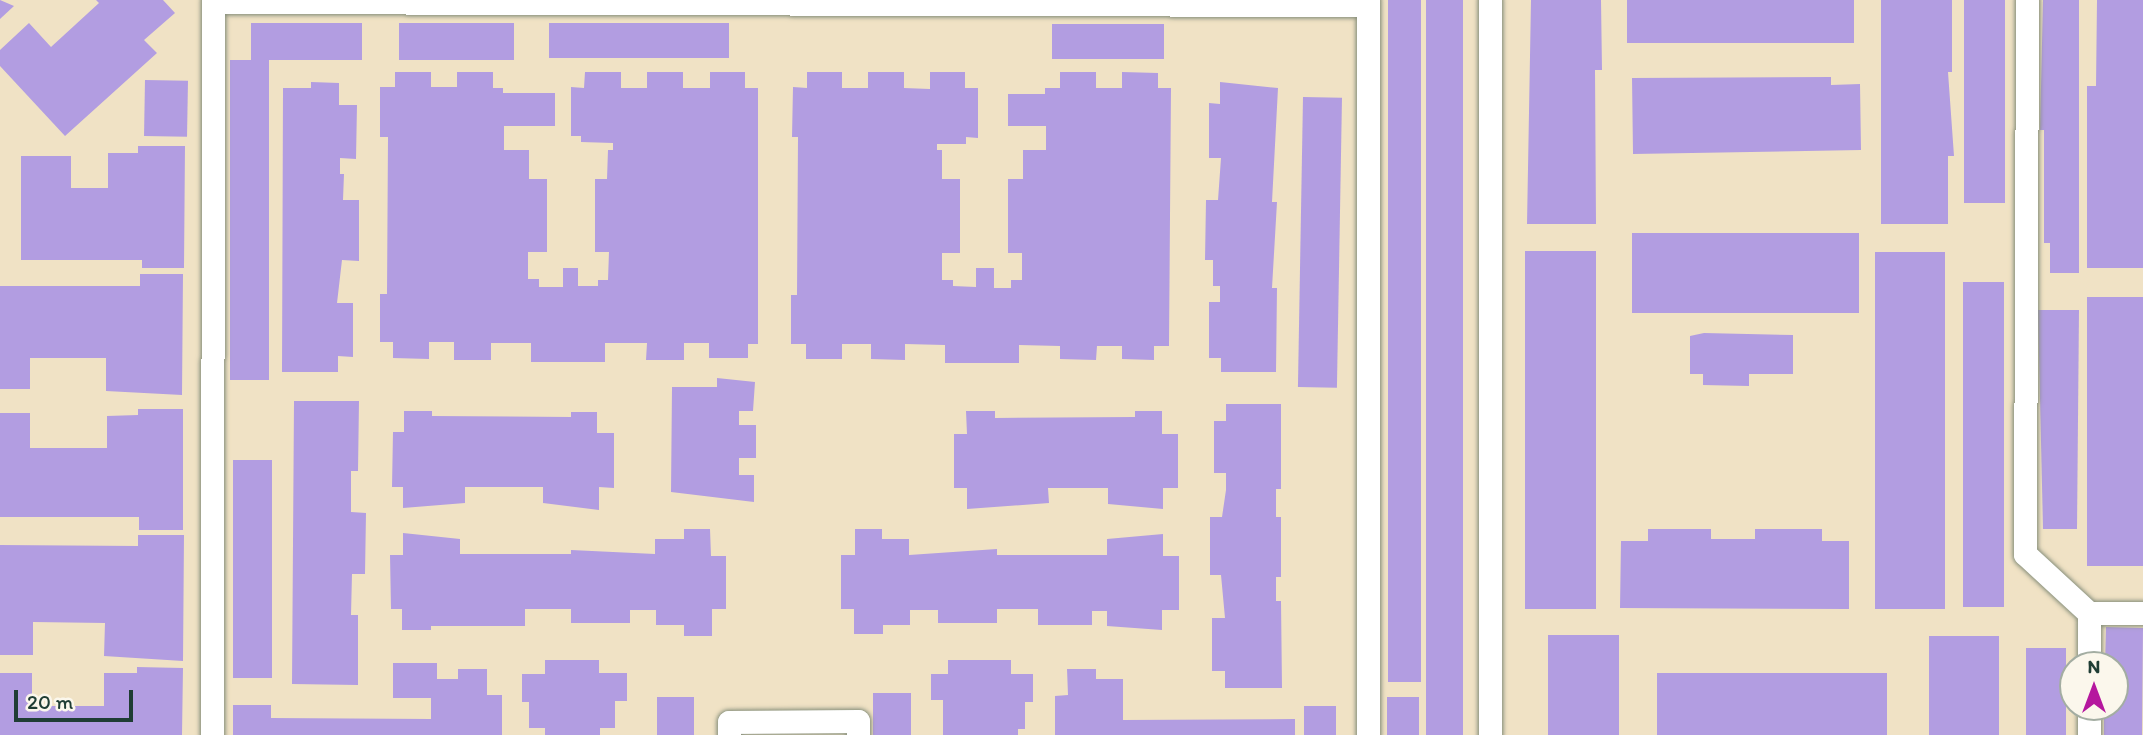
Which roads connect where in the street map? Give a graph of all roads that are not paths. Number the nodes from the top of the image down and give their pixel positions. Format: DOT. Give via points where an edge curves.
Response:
graph roads {
  1 [pos="1490,0"];
  2 [pos="2027,0"];
  3 [pos="213,1"];
  4 [pos="1368,2"];
  5 [pos="2089,613"];
  6 [pos="2143,613"];
  7 [pos="2089,651"];
  8 [pos="212,735"];
  9 [pos="729,735"];
  10 [pos="858,735"];
  11 [pos="1368,735"];
  12 [pos="1490,735"];
  1 -- 12 [label="lane"];
  2 -- 5 [label="lane" via="2025,554"];
  3 -- 4 [label="lane"];
  3 -- 8 [label="lane"];
  4 -- 11 [label="lane"];
  5 -- 6 [label="lane"];
  5 -- 7 [label="lane"];
  9 -- 10 [label="lane" via="729,722 845,721 858,721"];
}
